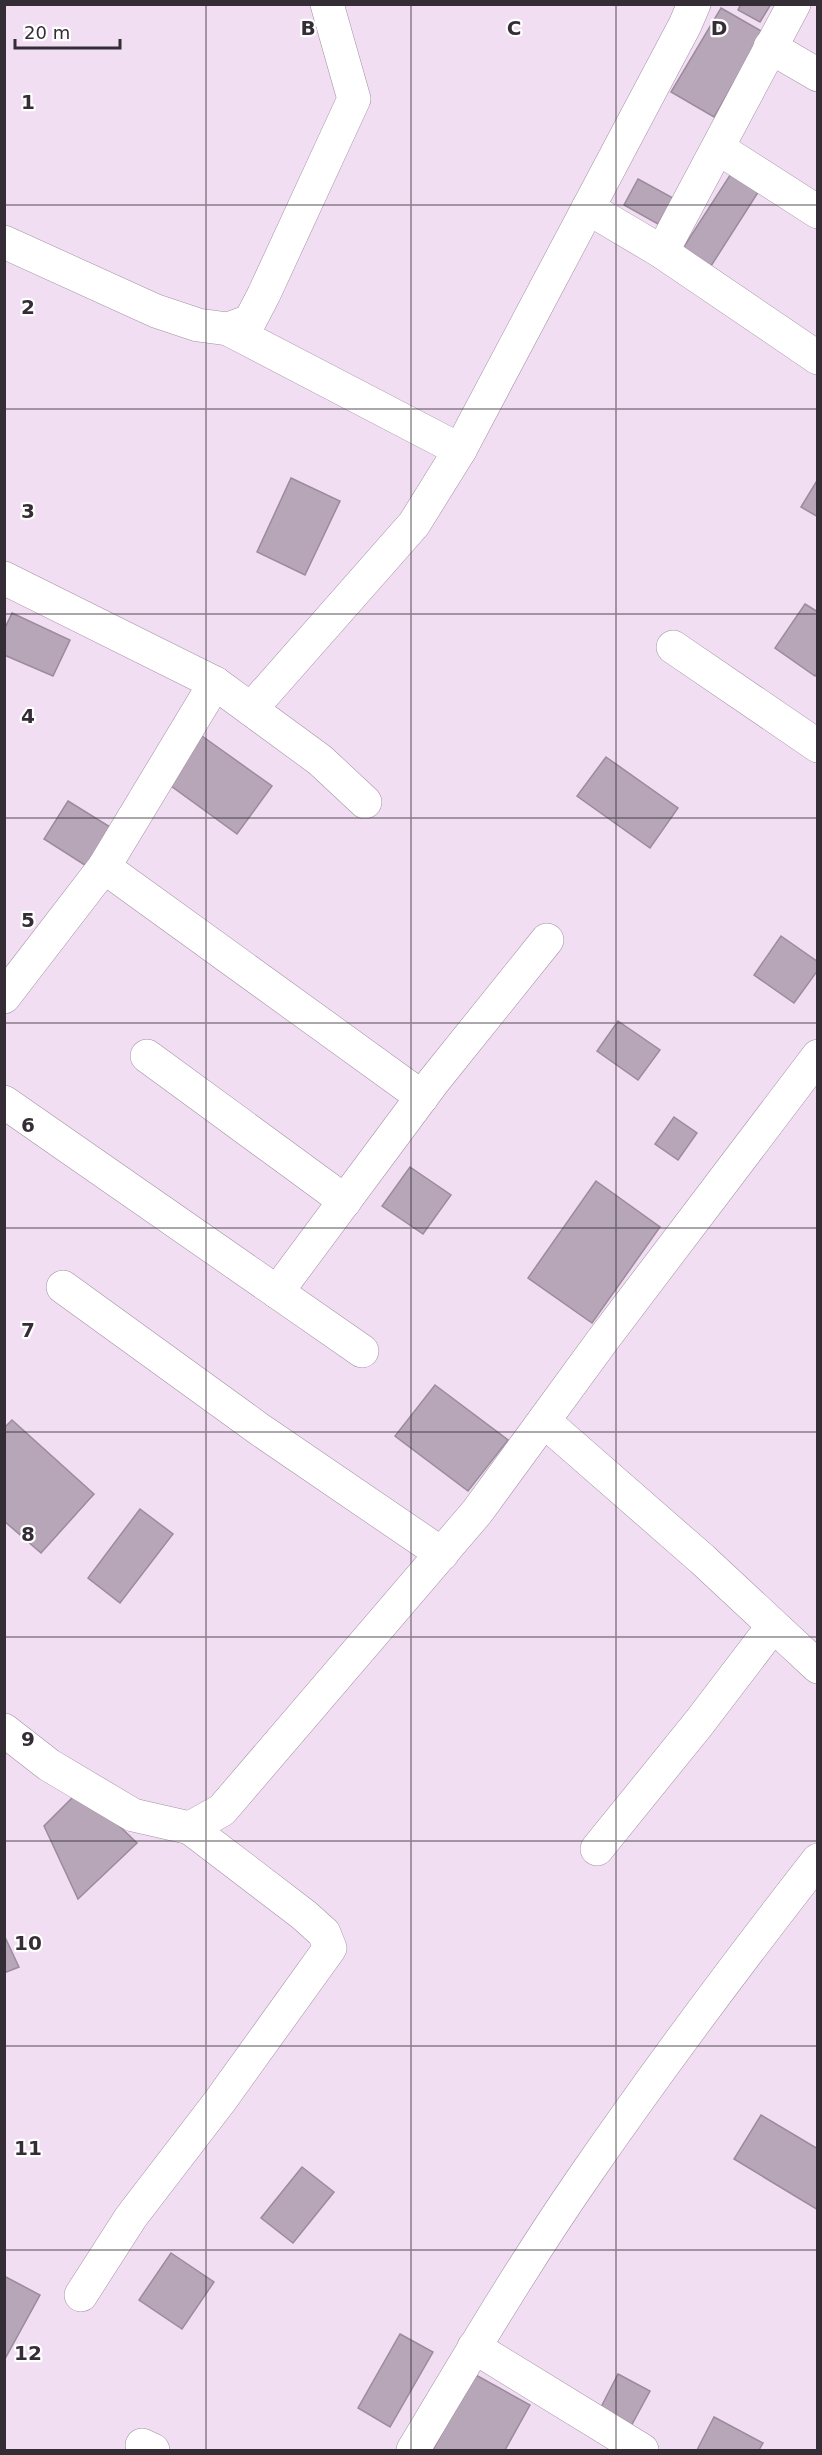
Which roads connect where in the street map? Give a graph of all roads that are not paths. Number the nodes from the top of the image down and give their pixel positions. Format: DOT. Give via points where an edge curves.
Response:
graph roads {
  1 [pos="327,4"];
  2 [pos="694,4"];
  3 [pos="794,4"];
  4 [pos="770,47"];
  5 [pos="818,75"];
  6 [pos="718,148"];
  7 [pos="588,208"];
  8 [pos="818,212"];
  9 [pos="4,242"];
  10 [pos="662,252"];
  11 [pos="228,329"];
  12 [pos="818,358"];
  13 [pos="460,450"];
  14 [pos="4,578"];
  15 [pos="673,647"];
  16 [pos="215,683"];
  17 [pos="251,710"];
  18 [pos="818,746"];
  19 [pos="364,802"];
  20 [pos="104,867"];
  21 [pos="547,940"];
  22 [pos="4,997"];
  23 [pos="147,1056"];
  24 [pos="818,1056"];
  25 [pos="422,1097"];
  26 [pos="4,1102"];
  27 [pos="345,1201"];
  28 [pos="63,1287"];
  29 [pos="277,1292"];
  30 [pos="362,1351"];
  31 [pos="544,1421"];
  32 [pos="442,1554"];
  33 [pos="773,1626"];
  34 [pos="818,1667"];
  35 [pos="4,1730"];
  36 [pos="190,1828"];
  37 [pos="597,1849"];
  38 [pos="818,1860"];
  39 [pos="81,2295"];
  40 [pos="474,2347"];
  41 [pos="413,2451"];
  42 [pos="642,2451"];
  1 -- 11 [label="street" via="354,99 264,294 249,321"];
  2 -- 7 [label="street"];
  3 -- 4 [label="street"];
  4 -- 5 [label="street"];
  4 -- 6 [label="street"];
  6 -- 8 [label="street"];
  6 -- 10 [label="street"];
  7 -- 10 [label="street"];
  7 -- 13 [label="street"];
  9 -- 11 [label="street" via="156,311 198,325"];
  10 -- 12 [label="street"];
  11 -- 13 [label="street"];
  13 -- 17 [label="street" via="414,524"];
  14 -- 16 [label="street"];
  15 -- 18 [label="street"];
  16 -- 17 [label="street"];
  16 -- 20 [label="street"];
  17 -- 19 [label="street" via="320,760"];
  20 -- 22 [label="street"];
  20 -- 25 [label="street"];
  21 -- 25 [label="street"];
  23 -- 27 [label="street"];
  24 -- 31 [label="street"];
  25 -- 27 [label="street"];
  26 -- 29 [label="street"];
  27 -- 29 [label="street"];
  28 -- 32 [label="street" via="259,1429"];
  29 -- 30 [label="street"];
  31 -- 32 [label="street"];
  31 -- 33 [label="street" via="702,1558"];
  32 -- 36 [label="street" via="222,1810"];
  33 -- 34 [label="street"];
  33 -- 37 [label="street"];
  35 -- 36 [label="street" via="49,1765 133,1815"];
  36 -- 39 [label="street" via="304,1915 324,1933 330,1948 131,2217"];
  38 -- 40 [label="street" via="720,1986 580,2183"];
  40 -- 41 [label="street"];
  40 -- 42 [label="street"];
}
